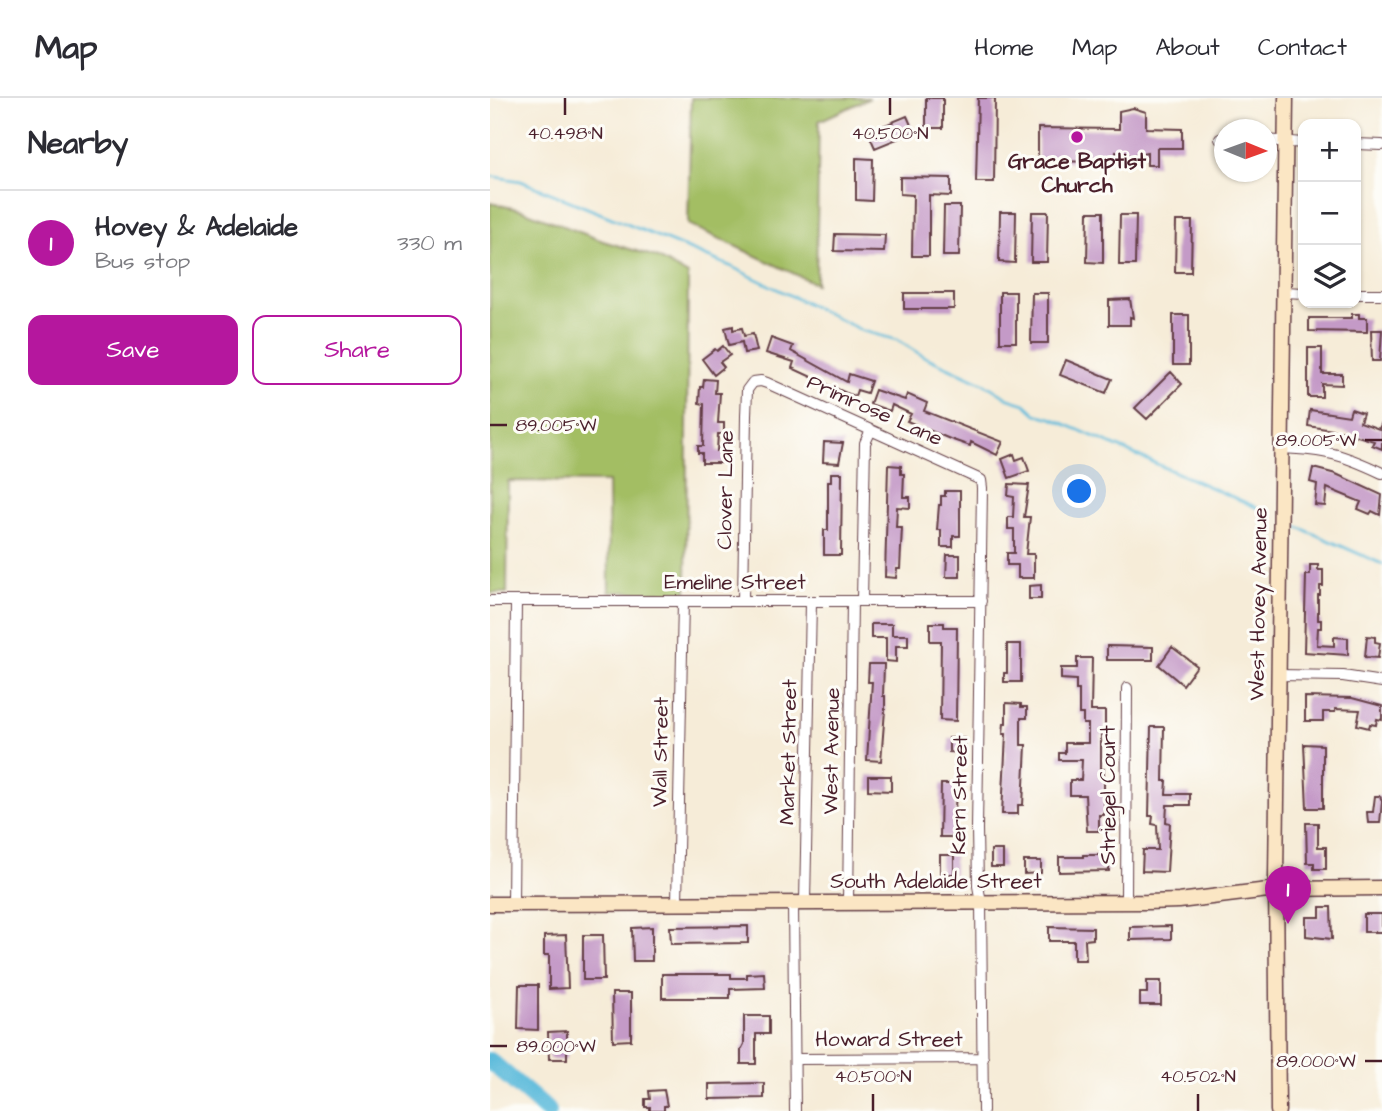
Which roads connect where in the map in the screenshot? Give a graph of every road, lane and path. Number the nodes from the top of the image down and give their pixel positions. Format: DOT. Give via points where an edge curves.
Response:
graph roads {
  1 [pos="1286,98"];
  2 [pos="1277,141"];
  3 [pos="1285,142"];
  4 [pos="1298,143"];
  5 [pos="1361,144"];
  6 [pos="1382,145"];
  7 [pos="1284,292"];
  8 [pos="1298,293"];
  9 [pos="1361,294"];
  10 [pos="1382,294"];
  11 [pos="753,382"];
  12 [pos="871,430"];
  13 [pos="1282,448"];
  14 [pos="1382,473"];
  15 [pos="981,480"];
  16 [pos="490,601"];
  17 [pos="516,601"];
  18 [pos="683,601"];
  19 [pos="743,601"];
  20 [pos="857,601"];
  21 [pos="981,601"];
  22 [pos="811,602"];
  23 [pos="1278,676"];
  24 [pos="1382,682"];
  25 [pos="1127,688"];
  26 [pos="1382,888"];
  27 [pos="1276,889"];
  28 [pos="848,902"];
  29 [pos="981,902"];
  30 [pos="1126,902"];
  31 [pos="677,903"];
  32 [pos="799,903"];
  33 [pos="490,904"];
  34 [pos="513,904"];
  35 [pos="983,1058"];
  36 [pos="796,1059"];
  37 [pos="795,1111"];
  38 [pos="983,1111"];
  39 [pos="1278,1111"];
  1 -- 3 [label="main road, West Hovey Avenue"];
  2 -- 3 [label="street"];
  3 -- 4 [label="street"];
  3 -- 7 [label="main road, West Hovey Avenue"];
  5 -- 6 [label="street"];
  7 -- 8 [label="street"];
  7 -- 13 [label="main road, West Hovey Avenue"];
  9 -- 10 [label="street"];
  11 -- 12 [label="street, Primrose Lane" via="767,383"];
  11 -- 19 [label="street, Clover Lane" via="746,403"];
  12 -- 15 [label="street, Primrose Lane"];
  12 -- 20 [label="street, West Avenue" via="865,443"];
  13 -- 14 [label="street" via="1328,451"];
  13 -- 23 [label="main road, West Hovey Avenue"];
  15 -- 21 [label="street, Kern Street"];
  16 -- 17 [label="street, Emeline Street"];
  17 -- 18 [label="street, Emeline Street"];
  17 -- 34 [label="street"];
  18 -- 19 [label="street, Emeline Street"];
  18 -- 31 [label="street, Wall Street"];
  19 -- 22 [label="street, Emeline Street"];
  20 -- 21 [label="street, Emeline Street"];
  20 -- 22 [label="street, Emeline Street"];
  20 -- 28 [label="street, West Avenue"];
  21 -- 29 [label="street, Kern Street" via="977,840"];
  22 -- 32 [label="street, Market Street"];
  23 -- 24 [label="street" via="1343,676"];
  23 -- 27 [label="main road, West Hovey Avenue"];
  25 -- 30 [label="street, Striegel Court"];
  26 -- 27 [label="main road, South Adelaide Street"];
  27 -- 30 [label="main road, South Adelaide Street" via="1179,901"];
  27 -- 39 [label="main road, West Hovey Avenue"];
  28 -- 29 [label="main road, South Adelaide Street"];
  28 -- 32 [label="main road, South Adelaide Street"];
  29 -- 30 [label="main road, South Adelaide Street"];
  29 -- 35 [label="street, Kern Street"];
  31 -- 32 [label="main road, South Adelaide Street"];
  31 -- 34 [label="main road, South Adelaide Street"];
  32 -- 36 [label="street, Market Street"];
  33 -- 34 [label="main road, South Adelaide Street"];
  35 -- 36 [label="street, Howard Street"];
  35 -- 38 [label="street, Kern Street"];
  36 -- 37 [label="street, Market Street"];
}
